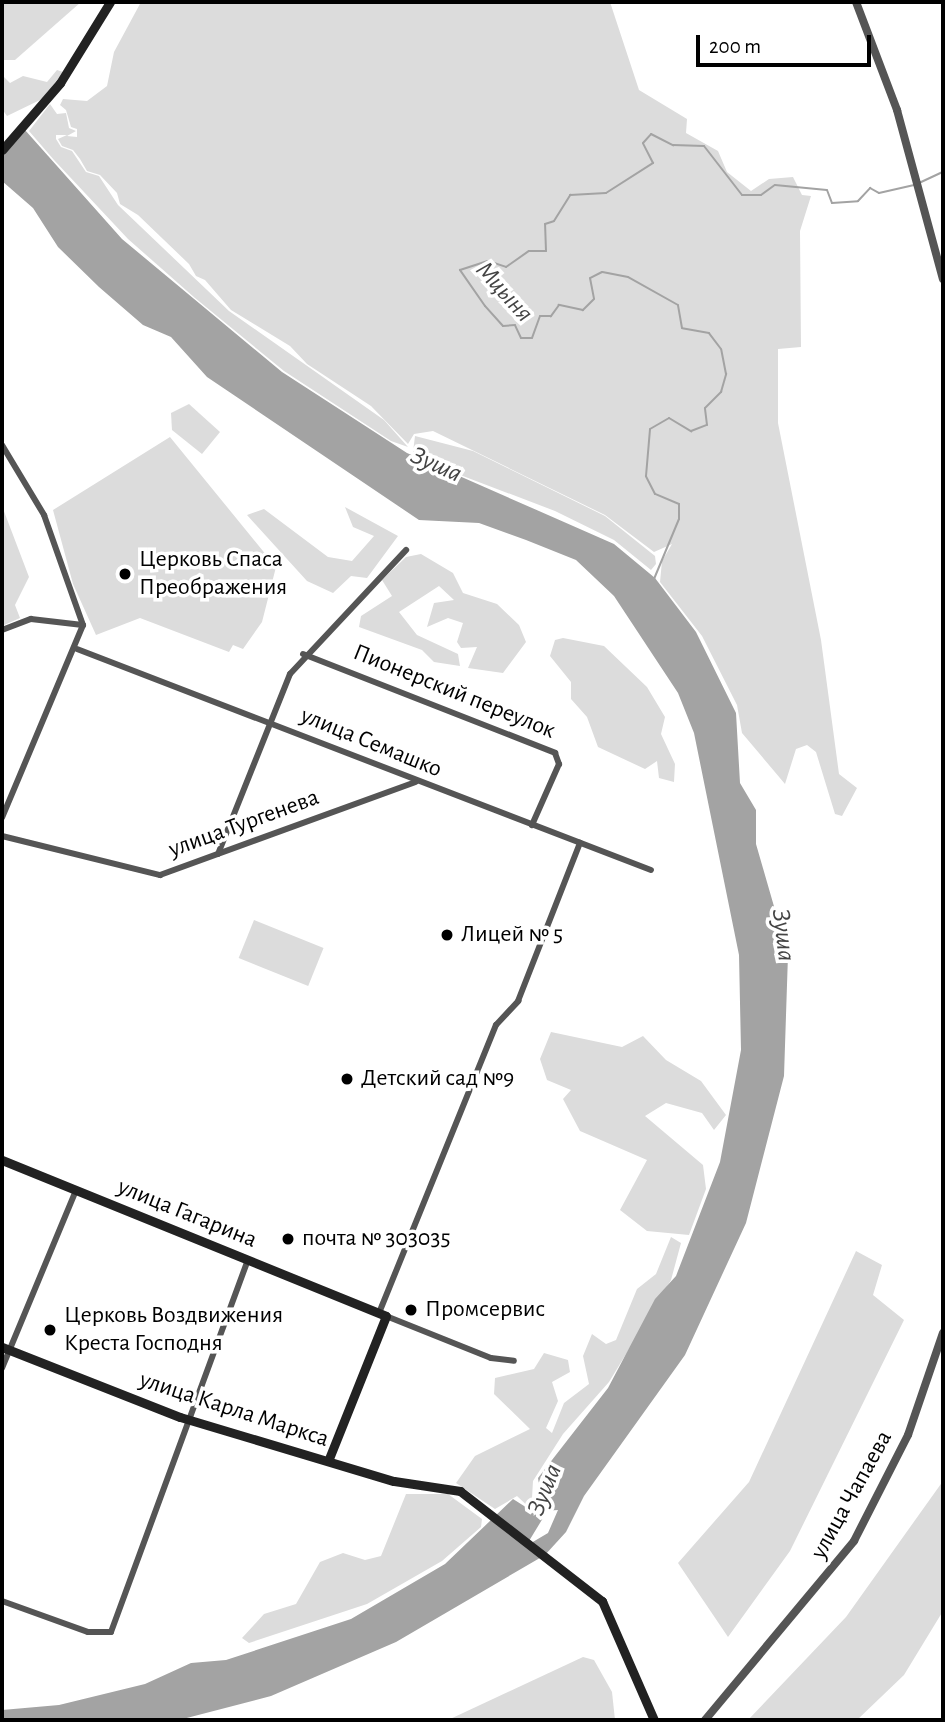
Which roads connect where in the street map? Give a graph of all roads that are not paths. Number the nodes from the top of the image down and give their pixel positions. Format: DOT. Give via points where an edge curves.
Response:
graph roads {
  1 [pos="110,2"];
  2 [pos="856,2"];
  3 [pos="2,150"];
  4 [pos="943,279"];
  5 [pos="2,444"];
  6 [pos="405,550"];
  7 [pos="83,625"];
  8 [pos="2,630"];
  9 [pos="77,649"];
  10 [pos="303,654"];
  11 [pos="267,722"];
  12 [pos="416,782"];
  13 [pos="2,818"];
  14 [pos="532,825"];
  15 [pos="2,836"];
  16 [pos="580,844"];
  17 [pos="218,854"];
  18 [pos="651,870"];
  19 [pos="2,1160"];
  20 [pos="76,1190"];
  21 [pos="248,1260"];
  22 [pos="382,1314"];
  23 [pos="943,1333"];
  24 [pos="6,1349"];
  25 [pos="514,1361"];
  26 [pos="2,1368"];
  27 [pos="184,1418"];
  28 [pos="328,1461"];
  29 [pos="2,1601"];
  30 [pos="654,1720"];
  31 [pos="705,1720"];
  1 -- 3 [label="main road" via="38,108"];
  2 -- 4 [label="street" via="917,178"];
  5 -- 7 [label="street" via="44,515"];
  6 -- 10 [label="street"];
  7 -- 8 [label="street" via="39,619"];
  7 -- 9 [label="street"];
  9 -- 11 [label="street, улица Семашко"];
  9 -- 13 [label="street"];
  10 -- 11 [label="street"];
  10 -- 14 [label="street, Пионерский переулок" via="555,753 559,764"];
  11 -- 12 [label="street, улица Семашко"];
  11 -- 17 [label="street"];
  12 -- 14 [label="street, улица Семашко"];
  12 -- 17 [label="street, улица Тургенева"];
  14 -- 16 [label="street, улица Семашко"];
  15 -- 17 [label="street, улица Тургенева" via="160,875"];
  16 -- 18 [label="street, улица Семашко"];
  16 -- 22 [label="street" via="518,1001 496,1024"];
  19 -- 20 [label="main road, улица Гагарина"];
  20 -- 21 [label="main road, улица Гагарина"];
  20 -- 24 [label="street"];
  21 -- 22 [label="main road, улица Гагарина"];
  21 -- 27 [label="street"];
  22 -- 25 [label="street, улица Гагарина" via="486,1356"];
  22 -- 28 [label="main road"];
  23 -- 31 [label="street, улица Чапаева" via="908,1435 853,1541"];
  24 -- 26 [label="street"];
  24 -- 27 [label="main road, улица Карла Маркса"];
  27 -- 28 [label="main road, улица Карла Маркса"];
  27 -- 29 [label="street" via="111,1632 98,1634"];
  28 -- 30 [label="main road, улица Карла Маркса" via="394,1481 460,1491 561,1564 610,1614"];
}
